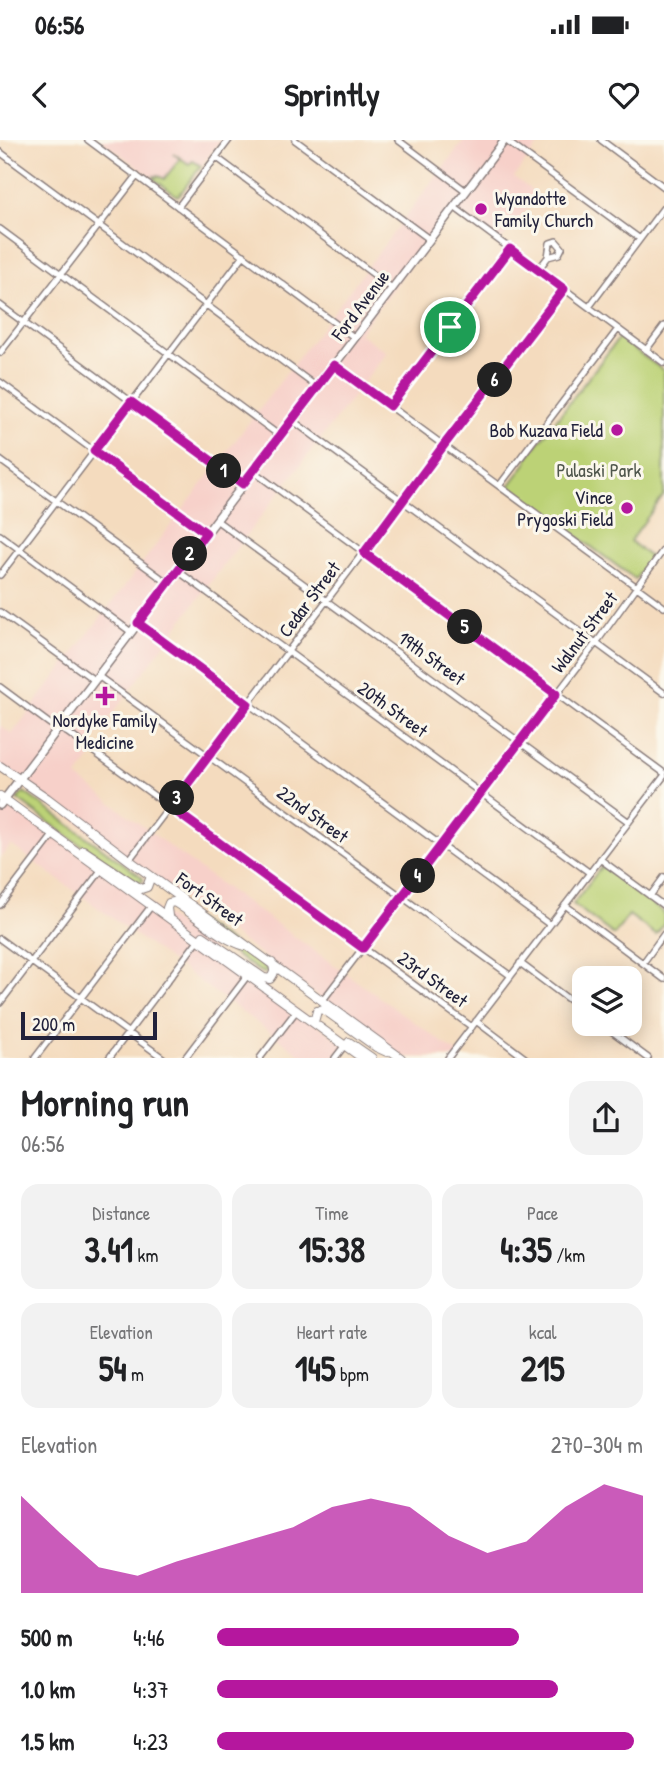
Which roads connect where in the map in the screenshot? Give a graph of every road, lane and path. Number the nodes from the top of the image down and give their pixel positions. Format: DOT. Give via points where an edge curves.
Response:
graph roads {
  1 [pos="88,140"];
  2 [pos="229,140"];
  3 [pos="295,140"];
  4 [pos="398,140"];
  5 [pos="505,140"];
  6 [pos="601,140"];
  7 [pos="0,152"];
  8 [pos="216,158"];
  9 [pos="137,176"];
  10 [pos="664,187"];
  11 [pos="466,191"];
  12 [pos="178,207"];
  13 [pos="454,207"];
  14 [pos="664,207"];
  15 [pos="99,226"];
  16 [pos="0,229"];
  17 [pos="429,239"];
  18 [pos="640,239"];
  19 [pos="510,249"];
  20 [pos="244,255"];
  21 [pos="548,257"];
  22 [pos="538,270"];
  23 [pos="61,274"];
  24 [pos="392,288"];
  25 [pos="564,289"];
  26 [pos="206,304"];
  27 [pos="0,305"];
  28 [pos="589,307"];
  29 [pos="23,323"];
  30 [pos="664,326"];
  31 [pos="618,329"];
  32 [pos="355,338"];
  33 [pos="646,349"];
  34 [pos="0,353"];
  35 [pos="169,354"];
  36 [pos="664,363"];
  37 [pos="334,365"];
  38 [pos="0,382"];
  39 [pos="317,387"];
  40 [pos="131,402"];
  41 [pos="390,406"];
  42 [pos="292,421"];
  43 [pos="280,436"];
  44 [pos="444,445"];
  45 [pos="94,451"];
  46 [pos="0,460"];
  47 [pos="253,471"];
  48 [pos="243,484"];
  49 [pos="499,486"];
  50 [pos="56,501"];
  51 [pos="403,501"];
  52 [pos="216,520"];
  53 [pos="206,533"];
  54 [pos="0,536"];
  55 [pos="19,549"];
  56 [pos="664,549"];
  57 [pos="364,553"];
  58 [pos="657,558"];
  59 [pos="664,564"];
  60 [pos="178,571"];
  61 [pos="0,575"];
  62 [pos="168,583"];
  63 [pos="636,587"];
  64 [pos="327,601"];
  65 [pos="664,607"];
  66 [pos="0,612"];
  67 [pos="138,623"];
  68 [pos="131,632"];
  69 [pos="596,643"];
  70 [pos="288,652"];
  71 [pos="96,678"];
  72 [pos="0,687"];
  73 [pos="664,693"];
  74 [pos="556,694"];
  75 [pos="248,704"];
  76 [pos="58,728"];
  77 [pos="520,742"];
  78 [pos="208,757"];
  79 [pos="0,766"];
  80 [pos="664,774"];
  81 [pos="19,779"];
  82 [pos="481,793"];
  83 [pos="1,800"];
  84 [pos="170,807"];
  85 [pos="629,822"];
  86 [pos="54,834"];
  87 [pos="441,845"];
  88 [pos="70,846"];
  89 [pos="600,859"];
  90 [pos="129,860"];
  91 [pos="102,869"];
  92 [pos="590,873"];
  93 [pos="150,876"];
  94 [pos="664,877"];
  95 [pos="650,896"];
  96 [pos="402,897"];
  97 [pos="0,905"];
  98 [pos="152,905"];
  99 [pos="565,905"];
  100 [pos="664,906"];
  101 [pos="168,916"];
  102 [pos="550,925"];
  103 [pos="184,928"];
  104 [pos="664,934"];
  105 [pos="0,939"];
  106 [pos="199,939"];
  107 [pos="251,948"];
  108 [pos="363,948"];
  109 [pos="32,961"];
  110 [pos="272,963"];
  111 [pos="520,963"];
  112 [pos="643,963"];
  113 [pos="248,975"];
  114 [pos="510,976"];
  115 [pos="664,979"];
  116 [pos="80,998"];
  117 [pos="323,1000"];
  118 [pos="572,1002"];
  119 [pos="0,1003"];
  120 [pos="297,1010"];
  121 [pos="314,1022"];
  122 [pos="474,1024"];
  123 [pos="128,1032"];
  124 [pos="333,1036"];
  125 [pos="618,1036"];
  126 [pos="345,1045"];
  127 [pos="35,1058"];
  128 [pos="109,1058"];
  129 [pos="163,1058"];
  130 [pos="185,1058"];
  131 [pos="260,1058"];
  132 [pos="335,1058"];
  133 [pos="362,1058"];
  134 [pos="372,1058"];
  135 [pos="400,1058"];
  136 [pos="448,1058"];
  137 [pos="525,1058"];
  138 [pos="648,1058"];
  1 -- 9 [label="street"];
  2 -- 8 [label="street"];
  3 -- 17 [label="street"];
  4 -- 11 [label="street"];
  5 -- 11 [label="main road, Ford Avenue"];
  5 -- 18 [label="street"];
  6 -- 10 [label="street"];
  7 -- 15 [label="street"];
  8 -- 12 [label="street"];
  8 -- 24 [label="street"];
  9 -- 12 [label="street"];
  9 -- 15 [label="street"];
  11 -- 13 [label="main road, Ford Avenue"];
  12 -- 20 [label="street"];
  13 -- 17 [label="main road, Ford Avenue"];
  13 -- 19 [label="street"];
  14 -- 18 [label="street"];
  15 -- 23 [label="street"];
  15 -- 26 [label="street"];
  16 -- 23 [label="street"];
  17 -- 24 [label="main road, Ford Avenue"];
  18 -- 28 [label="street"];
  19 -- 22 [label="street"];
  19 -- 41 [label="street"];
  20 -- 26 [label="street"];
  20 -- 32 [label="street"];
  21 -- 22 [label="street"];
  22 -- 25 [label="street"];
  23 -- 29 [label="street"];
  23 -- 35 [label="street"];
  24 -- 32 [label="main road, Ford Avenue"];
  25 -- 28 [label="street"];
  25 -- 44 [label="street, Cedar Street"];
  26 -- 35 [label="street"];
  26 -- 39 [label="street"];
  27 -- 29 [label="street"];
  28 -- 31 [label="street"];
  29 -- 34 [label="street"];
  29 -- 40 [label="street"];
  30 -- 33 [label="street"];
  31 -- 33 [label="street"];
  31 -- 49 [label="street"];
  32 -- 37 [label="main road, Ford Avenue"];
  33 -- 36 [label="street"];
  35 -- 40 [label="street"];
  35 -- 43 [label="street"];
  37 -- 39 [label="main road, Ford Avenue"];
  37 -- 41 [label="street"];
  38 -- 45 [label="street"];
  39 -- 42 [label="main road, Ford Avenue"];
  40 -- 45 [label="street"];
  40 -- 48 [label="street"];
  41 -- 44 [label="street"];
  42 -- 43 [label="main road, Ford Avenue"];
  42 -- 51 [label="street"];
  43 -- 47 [label="main road, Ford Avenue"];
  44 -- 49 [label="street"];
  44 -- 51 [label="street, Cedar Street"];
  45 -- 50 [label="street"];
  45 -- 53 [label="street"];
  46 -- 50 [label="street"];
  47 -- 48 [label="main road, Ford Avenue"];
  47 -- 57 [label="street"];
  48 -- 52 [label="main road, Ford Avenue"];
  49 -- 63 [label="street"];
  50 -- 55 [label="street"];
  50 -- 62 [label="street"];
  51 -- 57 [label="street, Cedar Street"];
  51 -- 69 [label="street"];
  52 -- 53 [label="main road, Ford Avenue"];
  52 -- 64 [label="street, 19th Street"];
  53 -- 60 [label="main road, Ford Avenue"];
  54 -- 55 [label="street"];
  55 -- 61 [label="street"];
  55 -- 68 [label="street"];
  56 -- 58 [label="street, Walnut Street"];
  57 -- 64 [label="street, Cedar Street"];
  57 -- 74 [label="street"];
  58 -- 59 [label="street"];
  58 -- 63 [label="street, Walnut Street"];
  60 -- 62 [label="main road, Ford Avenue"];
  60 -- 70 [label="street, 20th Street"];
  62 -- 67 [label="main road, Ford Avenue"];
  63 -- 65 [label="street"];
  63 -- 69 [label="street, Walnut Street"];
  64 -- 70 [label="street, Cedar Street"];
  64 -- 77 [label="street, 19th Street"];
  66 -- 71 [label="street, 22nd Street"];
  67 -- 68 [label="main road, Ford Avenue"];
  67 -- 75 [label="street"];
  68 -- 71 [label="main road, Ford Avenue"];
  69 -- 73 [label="street"];
  69 -- 74 [label="street, Walnut Street"];
  70 -- 75 [label="street, Cedar Street"];
  70 -- 82 [label="street, 20th Street"];
  71 -- 76 [label="main road, Ford Avenue"];
  71 -- 78 [label="street, 22nd Street"];
  72 -- 76 [label="street, 23rd Street"];
  74 -- 77 [label="street, Walnut Street"];
  74 -- 80 [label="street"];
  75 -- 78 [label="street, Cedar Street"];
  75 -- 87 [label="street"];
  76 -- 81 [label="main road, Ford Avenue"];
  76 -- 84 [label="street, 23rd Street"];
  77 -- 82 [label="street, Walnut Street"];
  77 -- 85 [label="street, 19th Street"];
  78 -- 84 [label="street, Cedar Street"];
  78 -- 96 [label="street, 22nd Street"];
  79 -- 81 [label="main road, Fort Street"];
  80 -- 85 [label="street"];
  81 -- 83 [label="main road, Ford Avenue"];
  81 -- 90 [label="main road, Fort Street"];
  82 -- 87 [label="street, Walnut Street"];
  82 -- 92 [label="street, 20th Street"];
  83 -- 86 [label="main road, Fort Street"];
  84 -- 90 [label="street, Cedar Street"];
  84 -- 108 [label="street, 23rd Street"];
  85 -- 89 [label="street"];
  86 -- 88 [label="main road, Fort Street"];
  86 -- 97 [label="street"];
  87 -- 96 [label="street, Walnut Street"];
  87 -- 102 [label="street"];
  88 -- 91 [label="main road, Fort Street"];
  88 -- 93 [label="main road" via="93,855 141,888 147,887"];
  89 -- 92 [label="street"];
  89 -- 95 [label="street"];
  90 -- 93 [label="main road, Fort Street"];
  91 -- 98 [label="main road, Fort Street"];
  91 -- 109 [label="street"];
  92 -- 99 [label="street"];
  93 -- 107 [label="main road, Fort Street"];
  94 -- 95 [label="street"];
  95 -- 100 [label="street"];
  96 -- 108 [label="street, Walnut Street"];
  96 -- 114 [label="street, 22nd Street"];
  98 -- 101 [label="main road, Fort Street"];
  98 -- 116 [label="street"];
  99 -- 102 [label="street"];
  99 -- 112 [label="street"];
  101 -- 103 [label="main road, Fort Street"];
  101 -- 107 [label="main road" via="169,903 174,902 234,943"];
  102 -- 111 [label="street"];
  103 -- 106 [label="main road, Fort Street"];
  103 -- 110 [label="main road" via="217,944 264,978 273,975"];
  104 -- 112 [label="street"];
  105 -- 109 [label="street"];
  106 -- 113 [label="main road, Fort Street"];
  106 -- 123 [label="street"];
  107 -- 110 [label="main road, Fort Street"];
  108 -- 117 [label="street, Walnut Street"];
  108 -- 122 [label="street, 23rd Street"];
  109 -- 116 [label="street"];
  109 -- 119 [label="street"];
  110 -- 117 [label="main road, Fort Street"];
  111 -- 114 [label="street"];
  111 -- 118 [label="street"];
  112 -- 115 [label="street"];
  113 -- 120 [label="main road, Fort Street"];
  113 -- 130 [label="street"];
  114 -- 122 [label="street"];
  116 -- 123 [label="street"];
  116 -- 127 [label="street"];
  117 -- 135 [label="main road, Fort Street"];
  120 -- 121 [label="main road, Fort Street"];
  120 -- 131 [label="street"];
  121 -- 124 [label="main road, Fort Street"];
  121 -- 135 [label="main road" via="317,1011 323,1009 376,1047"];
  122 -- 136 [label="street"];
  122 -- 137 [label="street, 23rd Street"];
  123 -- 128 [label="street"];
  123 -- 129 [label="street"];
  124 -- 126 [label="main road, Fort Street"];
  124 -- 134 [label="main road"];
  125 -- 138 [label="street"];
  126 -- 132 [label="street"];
  126 -- 133 [label="main road, Fort Street"];
}
